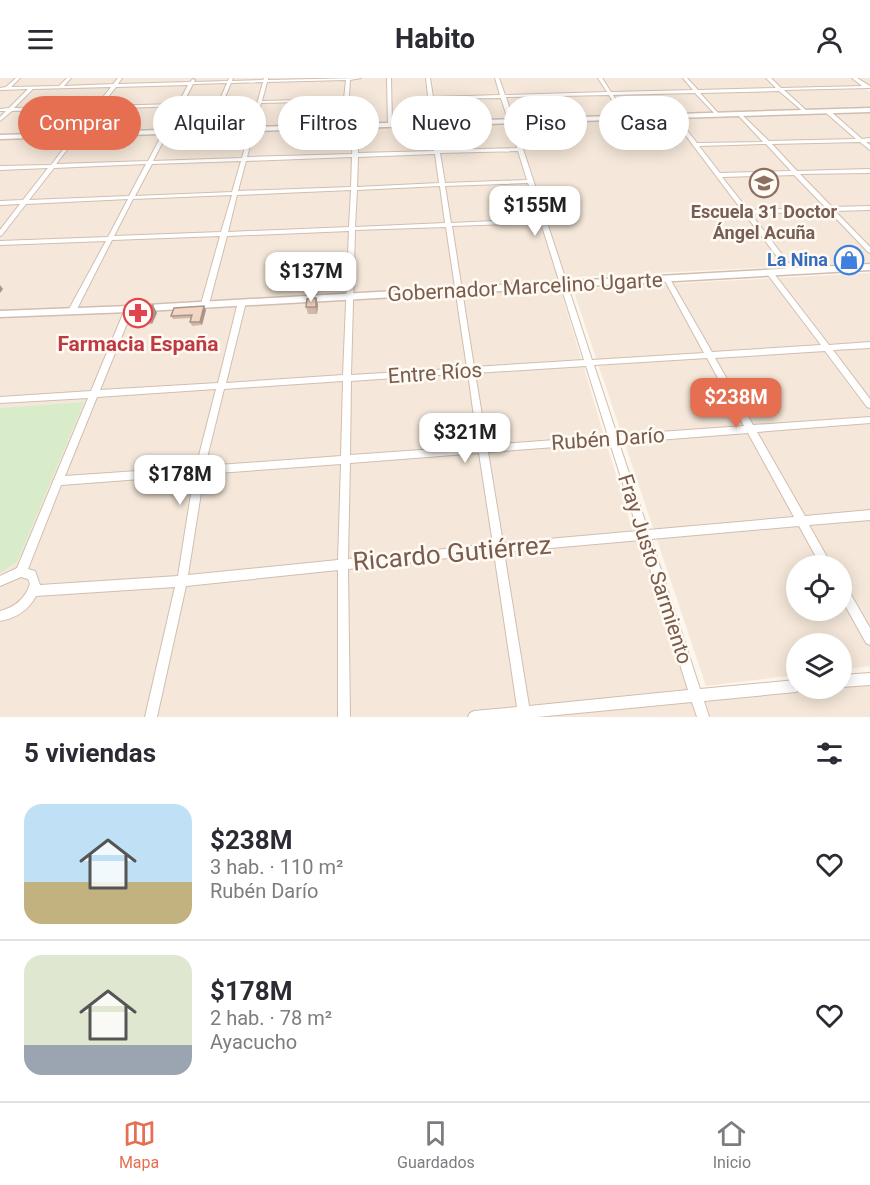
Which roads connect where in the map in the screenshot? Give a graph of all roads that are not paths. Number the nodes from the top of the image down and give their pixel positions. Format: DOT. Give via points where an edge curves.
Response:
graph roads {
  1 [pos="18,78"];
  2 [pos="69,78"];
  3 [pos="120,78"];
  4 [pos="348,78"];
  5 [pos="359,78"];
  6 [pos="389,78"];
  7 [pos="428,78"];
  8 [pos="497,78"];
  9 [pos="600,78"];
  10 [pos="685,78"];
  11 [pos="768,78"];
  12 [pos="854,78"];
  13 [pos="266,79"];
  14 [pos="306,79"];
  15 [pos="192,80"];
  16 [pos="230,80"];
  17 [pos="114,85"];
  18 [pos="60,87"];
  19 [pos="8,88"];
  20 [pos="32,88"];
  21 [pos="869,88"];
  22 [pos="0,89"];
  23 [pos="780,89"];
  24 [pos="696,91"];
  25 [pos="610,93"];
  26 [pos="106,96"];
  27 [pos="184,96"];
  28 [pos="223,96"];
  29 [pos="261,96"];
  30 [pos="347,96"];
  31 [pos="431,96"];
  32 [pos="492,96"];
  33 [pos="503,96"];
  34 [pos="612,96"];
  35 [pos="504,99"];
  36 [pos="0,110"];
  37 [pos="10,110"];
  38 [pos="18,110"];
  39 [pos="870,110"];
  40 [pos="827,111"];
  41 [pos="805,112"];
  42 [pos="716,114"];
  43 [pos="740,114"];
  44 [pos="689,115"];
  45 [pos="0,120"];
  46 [pos="390,124"];
  47 [pos="379,125"];
  48 [pos="18,136"];
  49 [pos="0,137"];
  50 [pos="689,137"];
  51 [pos="861,140"];
  52 [pos="870,140"];
  53 [pos="769,143"];
  54 [pos="695,145"];
  55 [pos="870,148"];
  56 [pos="64,150"];
  57 [pos="157,150"];
  58 [pos="246,150"];
  59 [pos="356,150"];
  60 [pos="504,150"];
  61 [pos="520,150"];
  62 [pos="437,152"];
  63 [pos="356,155"];
  64 [pos="244,159"];
  65 [pos="150,164"];
  66 [pos="52,166"];
  67 [pos="0,168"];
  68 [pos="870,171"];
  69 [pos="797,173"];
  70 [pos="717,176"];
  71 [pos="531,181"];
  72 [pos="442,184"];
  73 [pos="352,188"];
  74 [pos="235,193"];
  75 [pos="133,197"];
  76 [pos="25,202"];
  77 [pos="0,203"];
  78 [pos="870,208"];
  79 [pos="831,209"];
  80 [pos="745,212"];
  81 [pos="542,220"];
  82 [pos="448,224"];
  83 [pos="353,228"];
  84 [pos="0,234"];
  85 [pos="224,234"];
  86 [pos="111,238"];
  87 [pos="0,243"];
  88 [pos="870,251"];
  89 [pos="870,268"];
  90 [pos="792,272"];
  91 [pos="770,273"];
  92 [pos="667,279"];
  93 [pos="564,284"];
  94 [pos="459,289"];
  95 [pos="351,297"];
  96 [pos="242,302"];
  97 [pos="205,304"];
  98 [pos="129,309"];
  99 [pos="72,311"];
  100 [pos="0,314"];
  101 [pos="870,345"];
  102 [pos="827,347"];
  103 [pos="710,355"];
  104 [pos="589,364"];
  105 [pos="471,371"];
  106 [pos="347,379"];
  107 [pos="220,387"];
  108 [pos="94,394"];
  109 [pos="0,400"];
  110 [pos="870,405"];
  111 [pos="870,420"];
  112 [pos="751,429"];
  113 [pos="612,439"];
  114 [pos="483,449"];
  115 [pos="345,459"];
  116 [pos="200,470"];
  117 [pos="58,481"];
  118 [pos="870,515"];
  119 [pos="801,521"];
  120 [pos="644,535"];
  121 [pos="498,548"];
  122 [pos="821,555"];
  123 [pos="343,563"];
  124 [pos="21,572"];
  125 [pos="0,580"];
  126 [pos="182,581"];
  127 [pos="34,591"];
  128 [pos="852,608"];
  129 [pos="0,616"];
  130 [pos="870,639"];
  131 [pos="870,679"];
  132 [pos="852,680"];
  133 [pos="786,687"];
  134 [pos="696,696"];
  135 [pos="525,715"];
  136 [pos="151,717"];
  137 [pos="344,717"];
  138 [pos="474,717"];
  139 [pos="703,717"];
  1 -- 19 [label="street"];
  2 -- 18 [label="street"];
  3 -- 17 [label="street"];
  4 -- 5 [label="street"];
  4 -- 14 [label="street"];
  4 -- 30 [label="street"];
  6 -- 46 [label="street"];
  7 -- 31 [label="street"];
  8 -- 33 [label="street, Fray Justo Sarmiento"];
  9 -- 25 [label="street"];
  10 -- 24 [label="street"];
  11 -- 23 [label="street"];
  12 -- 21 [label="street"];
  13 -- 14 [label="street"];
  13 -- 16 [label="street"];
  13 -- 29 [label="street"];
  15 -- 16 [label="street"];
  15 -- 17 [label="street"];
  15 -- 27 [label="street"];
  16 -- 28 [label="street"];
  17 -- 18 [label="street"];
  17 -- 26 [label="street"];
  18 -- 20 [label="street"];
  19 -- 20 [label="street"];
  19 -- 22 [label="street"];
  20 -- 37 [label="street"];
  21 -- 23 [label="street"];
  23 -- 24 [label="street"];
  23 -- 41 [label="street"];
  24 -- 25 [label="street"];
  24 -- 42 [label="street"];
  25 -- 33 [label="street"];
  25 -- 34 [label="street"];
  32 -- 33 [label="street"];
  33 -- 35 [label="street, Fray Justo Sarmiento"];
  36 -- 37 [label="street"];
  37 -- 38 [label="street"];
  37 -- 45 [label="street"];
  39 -- 40 [label="street"];
  40 -- 41 [label="street"];
  40 -- 51 [label="street"];
  41 -- 43 [label="street"];
  42 -- 43 [label="street"];
  42 -- 44 [label="street"];
  43 -- 53 [label="street"];
  46 -- 47 [label="street"];
  48 -- 49 [label="street"];
  50 -- 54 [label="street"];
  51 -- 52 [label="street"];
  51 -- 53 [label="street"];
  51 -- 55 [label="street"];
  53 -- 54 [label="street"];
  53 -- 69 [label="street"];
  54 -- 70 [label="street"];
  56 -- 66 [label="street"];
  57 -- 65 [label="street"];
  58 -- 64 [label="street"];
  59 -- 63 [label="street"];
  60 -- 62 [label="street"];
  61 -- 71 [label="street, Fray Justo Sarmiento"];
  62 -- 63 [label="street"];
  62 -- 72 [label="street"];
  63 -- 64 [label="street"];
  63 -- 73 [label="street"];
  64 -- 65 [label="street"];
  64 -- 74 [label="street"];
  65 -- 66 [label="street"];
  65 -- 75 [label="street"];
  66 -- 67 [label="street"];
  66 -- 76 [label="street"];
  68 -- 69 [label="street"];
  69 -- 70 [label="street"];
  69 -- 79 [label="street"];
  70 -- 80 [label="street"];
  71 -- 72 [label="street"];
  71 -- 81 [label="street, Fray Justo Sarmiento"];
  72 -- 73 [label="street"];
  72 -- 82 [label="street"];
  73 -- 74 [label="street"];
  73 -- 83 [label="street"];
  74 -- 75 [label="street"];
  74 -- 85 [label="street"];
  75 -- 76 [label="street"];
  75 -- 86 [label="street"];
  76 -- 77 [label="street"];
  76 -- 84 [label="street"];
  78 -- 79 [label="street"];
  79 -- 80 [label="street"];
  79 -- 88 [label="street"];
  80 -- 90 [label="street"];
  81 -- 82 [label="street"];
  81 -- 93 [label="street, Fray Justo Sarmiento"];
  82 -- 83 [label="street"];
  82 -- 94 [label="street"];
  83 -- 85 [label="street"];
  83 -- 95 [label="street"];
  85 -- 86 [label="street"];
  85 -- 97 [label="street"];
  86 -- 87 [label="street"];
  86 -- 99 [label="street"];
  89 -- 90 [label="street, Gobernador Marcelino Ugarte"];
  90 -- 91 [label="street, Gobernador Marcelino Ugarte"];
  91 -- 92 [label="street, Gobernador Marcelino Ugarte"];
  91 -- 102 [label="street"];
  92 -- 93 [label="street, Gobernador Marcelino Ugarte"];
  92 -- 103 [label="street"];
  93 -- 94 [label="street, Gobernador Marcelino Ugarte"];
  93 -- 104 [label="street, Fray Justo Sarmiento"];
  94 -- 95 [label="street, Gobernador Marcelino Ugarte"];
  94 -- 105 [label="street"];
  95 -- 96 [label="street, Gobernador Marcelino Ugarte"];
  95 -- 106 [label="street"];
  96 -- 97 [label="street, Gobernador Marcelino Ugarte"];
  96 -- 107 [label="street"];
  97 -- 98 [label="street, Gobernador Marcelino Ugarte"];
  98 -- 99 [label="street, Gobernador Marcelino Ugarte"];
  98 -- 108 [label="street"];
  99 -- 100 [label="street, Gobernador Marcelino Ugarte"];
  101 -- 102 [label="street, Entre Ríos"];
  102 -- 103 [label="street, Entre Ríos"];
  102 -- 110 [label="street"];
  103 -- 104 [label="street, Entre Ríos"];
  103 -- 112 [label="street"];
  104 -- 105 [label="street, Entre Ríos"];
  104 -- 113 [label="street, Fray Justo Sarmiento"];
  105 -- 106 [label="street, Entre Ríos"];
  105 -- 114 [label="street"];
  106 -- 107 [label="street, Entre Ríos"];
  106 -- 115 [label="street"];
  107 -- 108 [label="street, Entre Ríos"];
  107 -- 116 [label="street"];
  108 -- 109 [label="street, Entre Ríos"];
  108 -- 117 [label="street"];
  111 -- 112 [label="street, Rubén Darío"];
  112 -- 113 [label="street, Rubén Darío"];
  112 -- 119 [label="street"];
  113 -- 114 [label="street, Rubén Darío"];
  113 -- 120 [label="street, Fray Justo Sarmiento"];
  114 -- 115 [label="street, Rubén Darío"];
  114 -- 121 [label="street"];
  115 -- 116 [label="street, Rubén Darío"];
  115 -- 123 [label="street"];
  116 -- 117 [label="street, Rubén Darío"];
  116 -- 126 [label="street"];
  117 -- 124 [label="street"];
  118 -- 119 [label="street, Ricardo Gutiérrez"];
  119 -- 120 [label="street, Ricardo Gutiérrez"];
  119 -- 122 [label="street"];
  120 -- 121 [label="street, Ricardo Gutiérrez"];
  120 -- 134 [label="street, Fray Justo Sarmiento"];
  121 -- 123 [label="street, Ricardo Gutiérrez"];
  121 -- 135 [label="street"];
  123 -- 126 [label="street, Ricardo Gutiérrez"];
  123 -- 137 [label="street"];
  124 -- 125 [label="street"];
  124 -- 127 [label="street" via="31,575"];
  126 -- 127 [label="street, Ricardo Gutiérrez"];
  126 -- 136 [label="street"];
  127 -- 129 [label="street" via="24,605"];
  128 -- 130 [label="street"];
  131 -- 132 [label="street"];
  133 -- 134 [label="street"];
  134 -- 135 [label="street"];
  134 -- 139 [label="street, Fray Justo Sarmiento"];
  135 -- 138 [label="street"];
}
